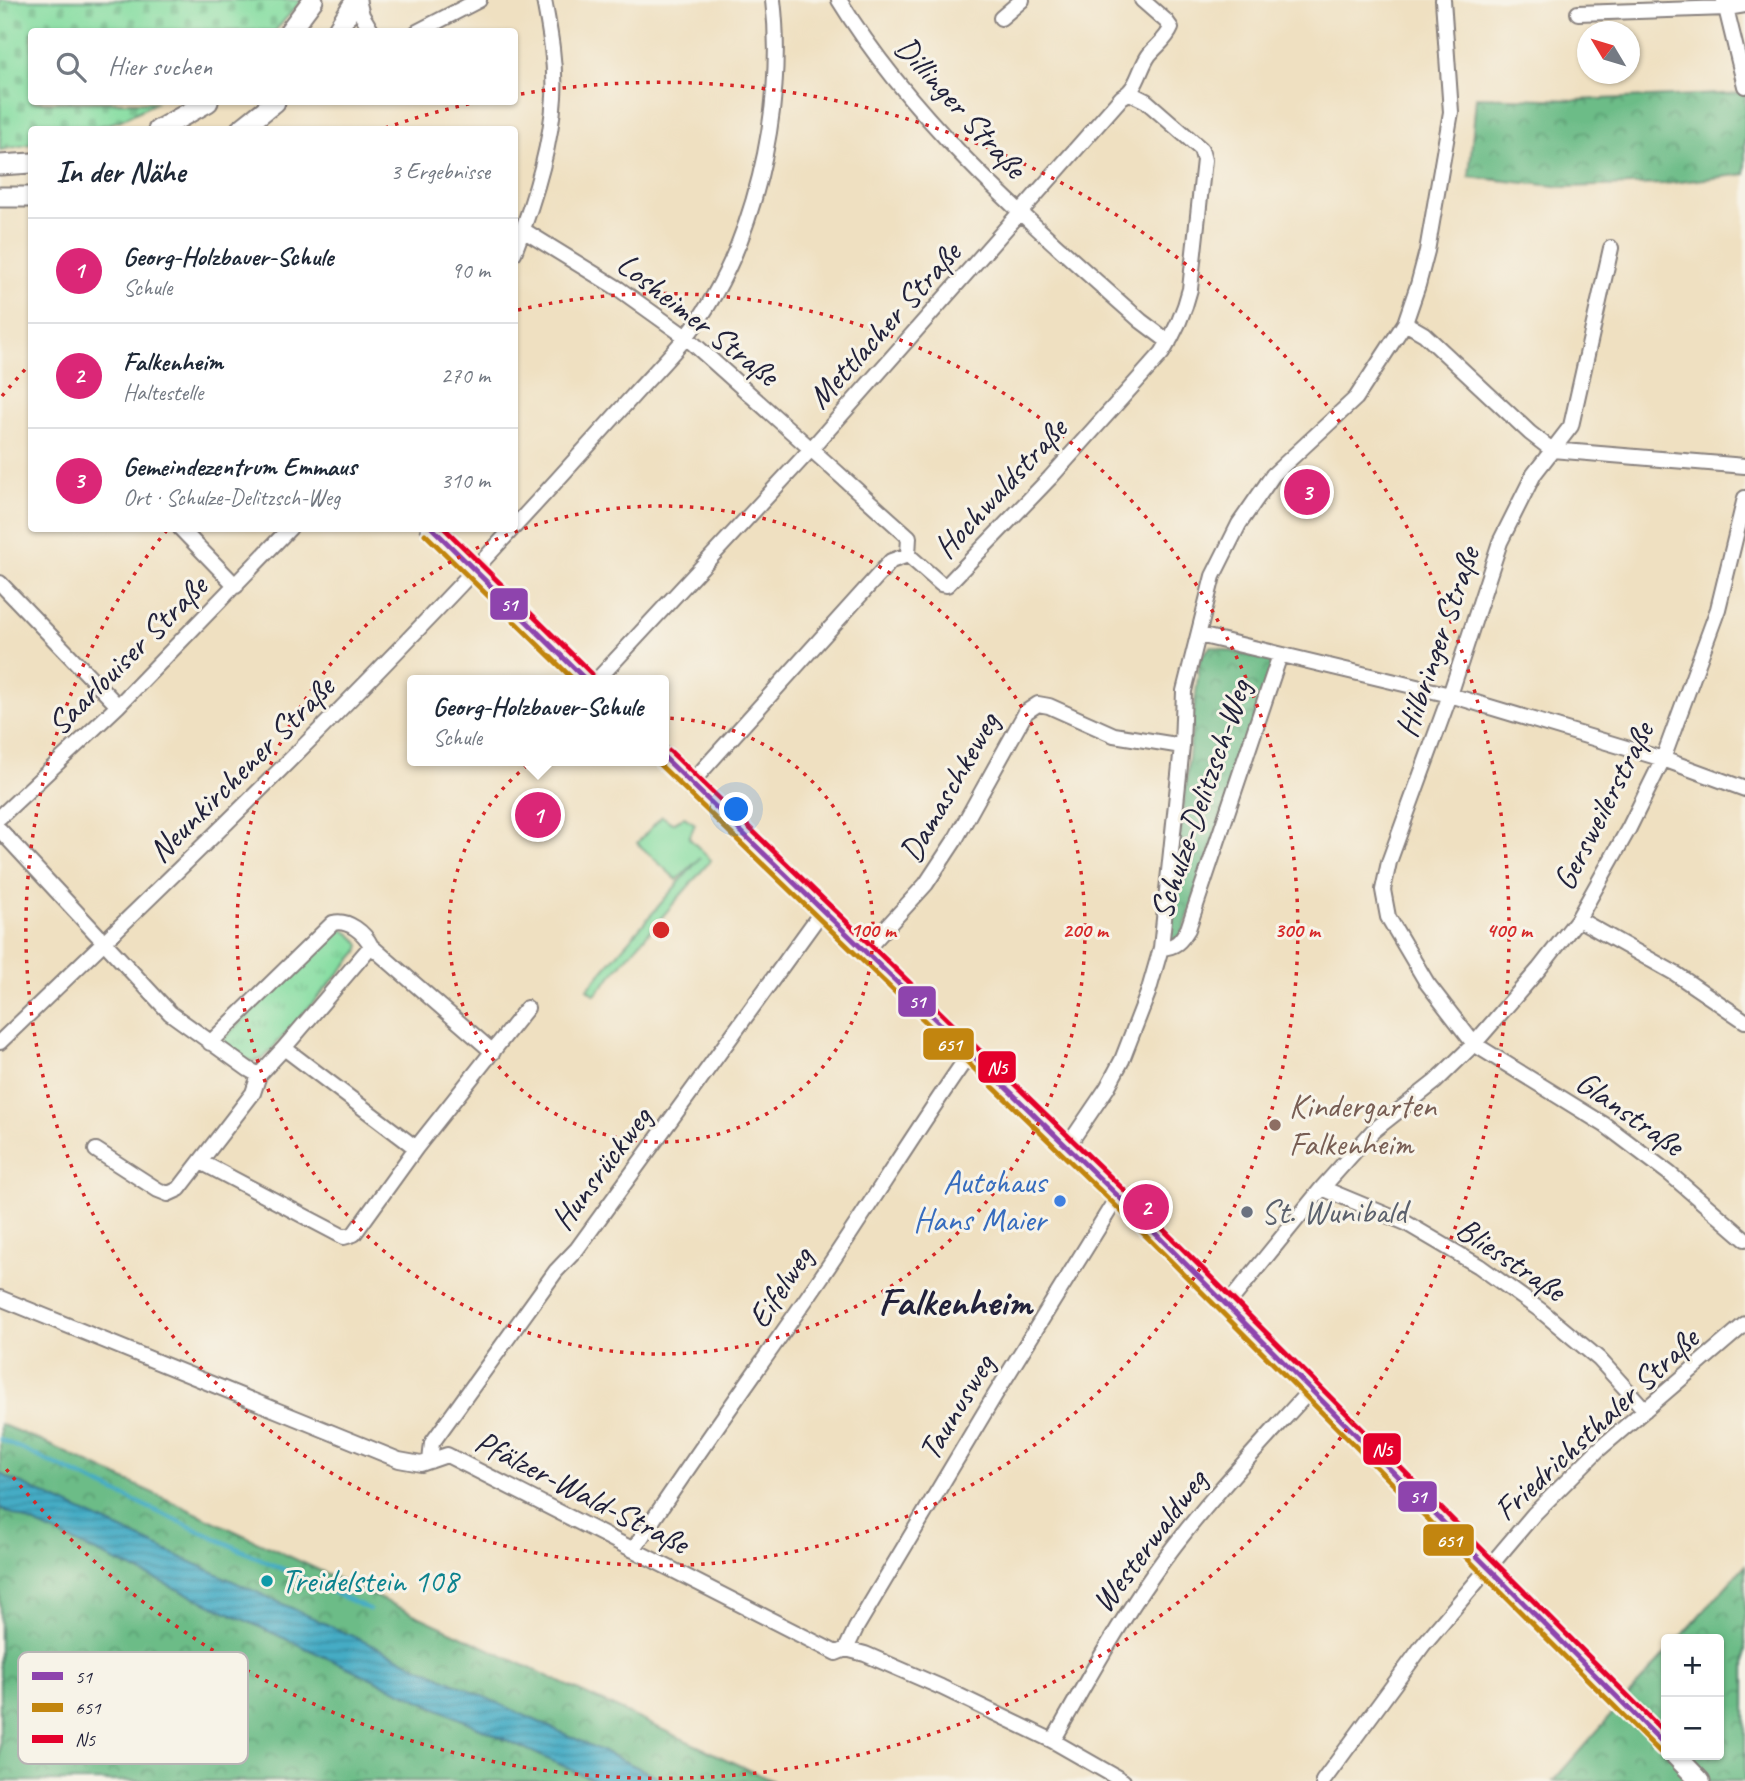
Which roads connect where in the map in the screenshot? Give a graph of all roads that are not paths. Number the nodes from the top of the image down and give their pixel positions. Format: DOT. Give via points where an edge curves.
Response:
graph roads {
  1 [pos="313,0"];
  2 [pos="357,0"];
  3 [pos="479,0"];
  4 [pos="544,0"];
  5 [pos="773,0"];
  6 [pos="839,0"];
  7 [pos="1022,0"];
  8 [pos="1142,0"];
  9 [pos="1443,0"];
  10 [pos="1726,4"];
  11 [pos="1745,5"];
  12 [pos="1578,13"];
  13 [pos="1001,18"];
  14 [pos="292,28"];
  15 [pos="340,28"];
  16 [pos="370,28"];
  17 [pos="425,28"];
  18 [pos="1745,86"];
  19 [pos="1130,93"];
  20 [pos="203,105"];
  21 [pos="271,105"];
  22 [pos="165,126"];
  23 [pos="245,126"];
  24 [pos="28,163"];
  25 [pos="0,165"];
  26 [pos="0,197"];
  27 [pos="28,197"];
  28 [pos="1021,214"];
  29 [pos="523,230"];
  30 [pos="518,243"];
  31 [pos="1611,248"];
  32 [pos="1405,323"];
  33 [pos="686,337"];
  34 [pos="1169,342"];
  35 [pos="812,448"];
  36 [pos="1552,450"];
  37 [pos="1745,466"];
  38 [pos="1745,498"];
  39 [pos="518,524"];
  40 [pos="184,532"];
  41 [pos="286,532"];
  42 [pos="435,532"];
  43 [pos="510,532"];
  44 [pos="908,555"];
  45 [pos="474,571"];
  46 [pos="0,583"];
  47 [pos="236,586"];
  48 [pos="1199,635"];
  49 [pos="1280,655"];
  50 [pos="581,675"];
  51 [pos="602,675"];
  52 [pos="1450,695"];
  53 [pos="118,706"];
  54 [pos="1182,746"];
  55 [pos="1663,759"];
  56 [pos="669,762"];
  57 [pos="691,783"];
  58 [pos="1745,789"];
  59 [pos="0,817"];
  60 [pos="0,830"];
  61 [pos="823,911"];
  62 [pos="1578,919"];
  63 [pos="103,942"];
  64 [pos="371,946"];
  65 [pos="1161,947"];
  66 [pos="865,951"];
  67 [pos="527,1008"];
  68 [pos="1745,1021"];
  69 [pos="0,1042"];
  70 [pos="210,1043"];
  71 [pos="1474,1044"];
  72 [pos="284,1048"];
  73 [pos="493,1052"];
  74 [pos="970,1053"];
  75 [pos="260,1075"];
  76 [pos="1067,1147"];
  77 [pos="416,1149"];
  78 [pos="96,1150"];
  79 [pos="201,1161"];
  80 [pos="1322,1188"];
  81 [pos="1118,1196"];
  82 [pos="1745,1239"];
  83 [pos="0,1298"];
  84 [pos="1227,1305"];
  85 [pos="1745,1324"];
  86 [pos="1311,1389"];
  87 [pos="1645,1410"];
  88 [pos="430,1461"];
  89 [pos="633,1550"];
  90 [pos="1488,1567"];
  91 [pos="846,1650"];
  92 [pos="1053,1741"];
  93 [pos="1661,1741"];
  94 [pos="1680,1760"];
  95 [pos="1123,1781"];
  96 [pos="1323,1781"];
  97 [pos="1700,1781"];
  1 -- 14 [label="main road"];
  2 -- 15 [label="main road"];
  2 -- 16 [label="street"];
  3 -- 17 [label="street"];
  4 -- 29 [label="street" via="554,97 545,157"];
  5 -- 33 [label="street, Neunkirchener Straße" via="777,50 772,112 748,214 712,297"];
  6 -- 28 [label="street, Dillinger Straße" via="918,107"];
  7 -- 13 [label="street"];
  8 -- 19 [label="street, Mettlacher Straße" via="1171,28 1149,55"];
  9 -- 32 [label="street, Schulze-Delitzsch-Weg" via="1451,112 1427,251"];
  10 -- 11 [label="street"];
  10 -- 12 [label="street"];
  10 -- 18 [label="street"];
  19 -- 28 [label="street, Mettlacher Straße"];
  19 -- 34 [label="street, Hochwaldstraße" via="1146,101 1201,149 1204,160 1190,289"];
  20 -- 22 [label="main road"];
  21 -- 23 [label="main road"];
  24 -- 25 [label="main road"];
  26 -- 27 [label="main road"];
  28 -- 34 [label="street"];
  28 -- 35 [label="street, Mettlacher Straße"];
  29 -- 30 [label="street"];
  29 -- 33 [label="street, Losheimer Straße"];
  31 -- 36 [label="street, Hilbringer Straße" via="1571,426"];
  32 -- 36 [label="street" via="1424,334"];
  32 -- 48 [label="street, Schulze-Delitzsch-Weg" via="1356,398 1273,475 1239,524 1213,576"];
  33 -- 35 [label="street, Losheimer Straße"];
  33 -- 39 [label="street, Neunkirchener Straße"];
  34 -- 44 [label="street, Hochwaldstraße" via="1050,478 947,585"];
  35 -- 44 [label="street, Losheimer Straße" via="909,537"];
  35 -- 51 [label="street, Mettlacher Straße"];
  36 -- 37 [label="street"];
  36 -- 52 [label="street, Hilbringer Straße" via="1534,474 1500,542"];
  38 -- 55 [label="street, Gersweilerstraße" via="1718,609"];
  40 -- 47 [label="street"];
  41 -- 47 [label="street, Saarlouiser Straße"];
  42 -- 45 [label="main road"];
  43 -- 45 [label="street, Neunkirchener Straße"];
  44 -- 57 [label="street, Hochwaldstraße" via="891,561"];
  45 -- 50 [label="main road"];
  45 -- 63 [label="street, Neunkirchener Straße" via="255,797"];
  46 -- 53 [label="street"];
  47 -- 53 [label="street, Saarlouiser Straße"];
  48 -- 49 [label="street"];
  48 -- 54 [label="street, Schulze-Delitzsch-Weg" via="1184,691"];
  49 -- 52 [label="street"];
  49 -- 65 [label="street, Schulze-Delitzsch-Weg" via="1188,929 1181,942"];
  52 -- 55 [label="street"];
  52 -- 71 [label="street, Hilbringer Straße" via="1383,890 1388,917 1427,983"];
  53 -- 59 [label="street, Saarlouiser Straße"];
  54 -- 65 [label="street, Schulze-Delitzsch-Weg"];
  54 -- 66 [label="street, Damaschkeweg" via="1114,735 1038,704 1026,712 926,884"];
  55 -- 58 [label="street"];
  55 -- 62 [label="street, Gersweilerstraße"];
  56 -- 57 [label="main road"];
  57 -- 61 [label="main road"];
  60 -- 63 [label="street"];
  61 -- 66 [label="main road"];
  61 -- 88 [label="street, Hunsrückweg" via="439,1432"];
  62 -- 68 [label="street" via="1676,974"];
  62 -- 71 [label="street, Gersweilerstraße"];
  63 -- 69 [label="street, Neunkirchener Straße"];
  63 -- 70 [label="street" via="170,1013"];
  64 -- 70 [label="street" via="368,938 349,924 333,923"];
  64 -- 72 [label="street"];
  64 -- 73 [label="street"];
  65 -- 76 [label="street, Schulze-Delitzsch-Weg" via="1122,1060"];
  66 -- 74 [label="main road"];
  67 -- 73 [label="street"];
  70 -- 75 [label="street"];
  71 -- 80 [label="street, Gersweilerstraße" via="1373,1131"];
  71 -- 82 [label="street, Glanstraße" via="1605,1125"];
  72 -- 75 [label="street"];
  72 -- 77 [label="street"];
  73 -- 77 [label="street"];
  74 -- 76 [label="main road"];
  74 -- 89 [label="street, Eifelweg"];
  75 -- 79 [label="street" via="253,1093"];
  76 -- 81 [label="main road"];
  77 -- 79 [label="street" via="354,1234 344,1237"];
  78 -- 79 [label="street" via="169,1194 179,1189"];
  80 -- 84 [label="street, Gersweilerstraße"];
  80 -- 87 [label="street, Bliesstraße" via="1406,1223 1479,1266 1599,1359"];
  81 -- 84 [label="main road"];
  81 -- 91 [label="street, Taunusweg" via="936,1492"];
  83 -- 88 [label="street, Pfälzer-Wald-Straße" via="399,1460"];
  84 -- 86 [label="main road"];
  85 -- 87 [label="street, Friedrichsthaler Straße"];
  86 -- 90 [label="main road"];
  86 -- 92 [label="street, Westerwaldweg" via="1156,1571 1110,1640"];
  87 -- 90 [label="street, Friedrichsthaler Straße" via="1561,1487"];
  88 -- 89 [label="street, Pfälzer-Wald-Straße" via="447,1455"];
  89 -- 91 [label="street, Pfälzer-Wald-Straße" via="836,1653"];
  90 -- 93 [label="main road"];
  90 -- 96 [label="street" via="1423,1645"];
  91 -- 92 [label="street, Pfälzer-Wald-Straße" via="941,1687"];
  92 -- 95 [label="street, Pfälzer-Wald-Straße"];
  94 -- 97 [label="main road"];
}
